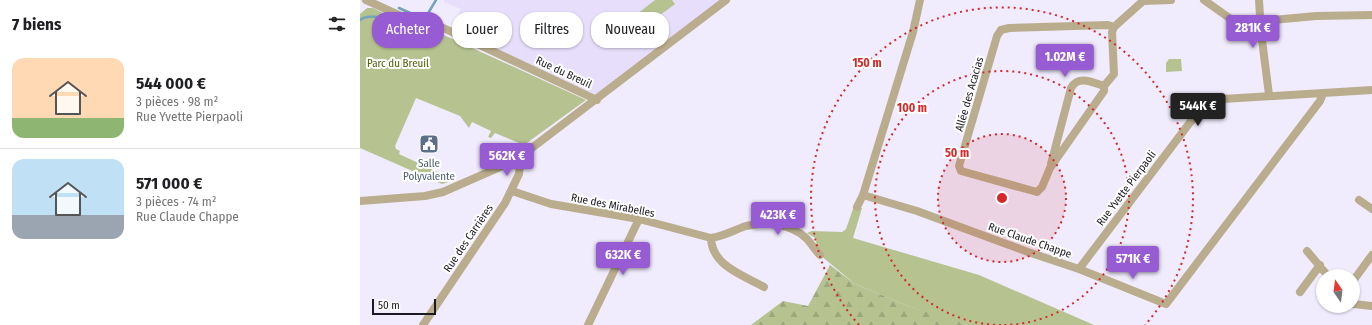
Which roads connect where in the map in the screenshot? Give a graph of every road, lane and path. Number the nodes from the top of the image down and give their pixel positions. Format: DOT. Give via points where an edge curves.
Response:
graph roads {
  1 [pos="366,0"];
  2 [pos="726,0"];
  3 [pos="920,0"];
  4 [pos="1170,0"];
  5 [pos="1204,0"];
  6 [pos="1260,0"];
  7 [pos="1372,15"];
  8 [pos="1261,21"];
  9 [pos="1114,27"];
  10 [pos="1104,86"];
  11 [pos="1372,90"];
  12 [pos="1322,94"];
  13 [pos="1269,95"];
  14 [pos="597,100"];
  15 [pos="516,160"];
  16 [pos="1050,168"];
  17 [pos="512,191"];
  18 [pos="863,195"];
  19 [pos="1359,200"];
  20 [pos="360,201"];
  21 [pos="857,207"];
  22 [pos="1372,209"];
  23 [pos="639,219"];
  24 [pos="711,238"];
  25 [pos="1307,251"];
  26 [pos="820,255"];
  27 [pos="1372,256"];
  28 [pos="1320,266"];
  29 [pos="1079,269"];
  30 [pos="1322,269"];
  31 [pos="1360,271"];
  32 [pos="764,287"];
  33 [pos="1300,292"];
  34 [pos="1360,305"];
  35 [pos="1372,306"];
  36 [pos="423,325"];
  37 [pos="588,325"];
  1 -- 14 [label="street, Rue du Breuil" via="412,21 437,25"];
  2 -- 14 [label="street"];
  3 -- 18 [label="street" via="913,32"];
  4 -- 9 [label="street" via="1144,1"];
  5 -- 8 [label="street" via="1235,22"];
  6 -- 8 [label="street"];
  7 -- 8 [label="street" via="1316,16"];
  8 -- 13 [label="street"];
  9 -- 10 [label="street, Allée des Acacias" via="1114,74"];
  9 -- 16 [label="street, Allée des Acacias" via="1108,25 1009,28 1001,30 997,36 960,169 962,172 1037,192 1042,187"];
  10 -- 16 [label="street, Allée des Acacias" via="1104,91"];
  10 -- 16 [label="street, Allée des Acacias" via="1080,80 1074,82"];
  11 -- 12 [label="street, Rue Yvette Pierpaoli"];
  12 -- 13 [label="street, Rue Yvette Pierpaoli"];
  12 -- 29 [label="street, Rue Claude Chappe" via="1316,107 1166,304"];
  13 -- 29 [label="street, Rue Yvette Pierpaoli" via="1207,100"];
  14 -- 15 [label="street"];
  15 -- 17 [label="street, Rue des Carrières" via="520,164 519,174"];
  15 -- 20 [label="street" via="442,192 425,196"];
  17 -- 23 [label="street, Rue des Mirabelles" via="551,204"];
  17 -- 36 [label="street, Rue des Carrières"];
  18 -- 21 [label="street"];
  18 -- 29 [label="street, Rue Claude Chappe" via="917,211"];
  19 -- 22 [label="street"];
  23 -- 24 [label="street, Rue des Mirabelles"];
  23 -- 37 [label="street"];
  24 -- 26 [label="street" via="746,226 781,226 800,233"];
  24 -- 32 [label="street" via="713,253 723,264"];
  25 -- 28 [label="street"];
  27 -- 31 [label="street"];
  28 -- 30 [label="street"];
  28 -- 33 [label="street"];
  34 -- 35 [label="street"];
}
